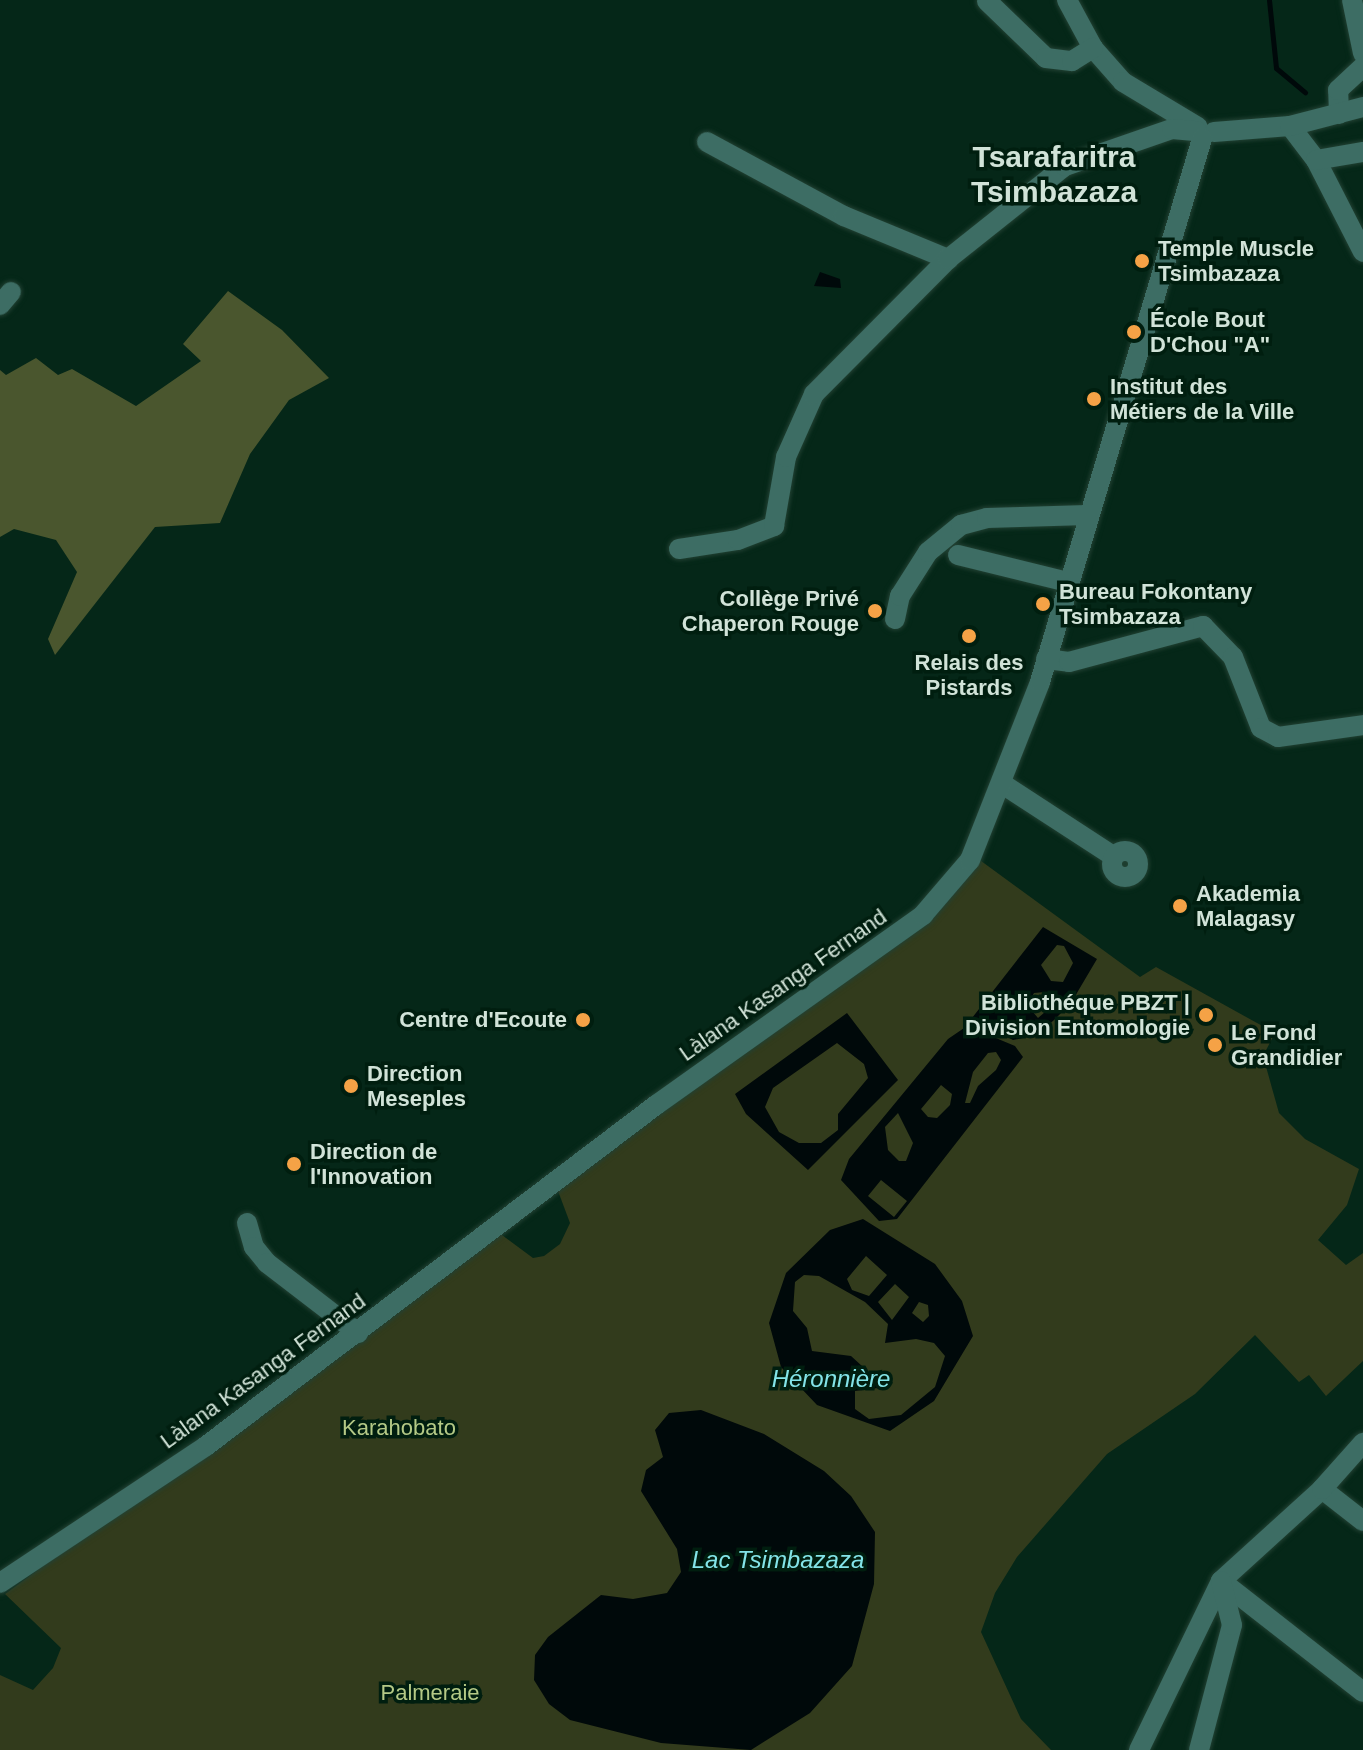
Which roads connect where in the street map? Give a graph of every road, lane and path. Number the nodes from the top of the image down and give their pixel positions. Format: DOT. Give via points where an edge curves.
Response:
graph roads {
  1 [pos="1067,0"];
  2 [pos="1352,0"];
  3 [pos="987,1"];
  4 [pos="1093,48"];
  5 [pos="1363,53"];
  6 [pos="1363,67"];
  7 [pos="1363,107"];
  8 [pos="1339,114"];
  9 [pos="1290,126"];
  10 [pos="1203,132"];
  11 [pos="707,142"];
  12 [pos="1363,152"];
  13 [pos="1316,160"];
  14 [pos="1363,252"];
  15 [pos="948,259"];
  16 [pos="1087,515"];
  17 [pos="679,549"];
  18 [pos="958,555"];
  19 [pos="1068,582"];
  20 [pos="895,619"];
  21 [pos="1046,659"];
  22 [pos="1363,725"];
  23 [pos="1004,785"];
  24 [pos="1113,856"];
  25 [pos="247,1223"];
  26 [pos="358,1333"];
  27 [pos="1363,1443"];
  28 [pos="1322,1489"];
  29 [pos="1363,1521"];
  30 [pos="1221,1581"];
  31 [pos="0,1583"];
  32 [pos="1363,1692"];
  33 [pos="1139,1750"];
  34 [pos="1199,1750"];
  1 -- 4 [label="street"];
  2 -- 5 [label="street"];
  3 -- 4 [label="street" via="1046,58 1072,61"];
  4 -- 10 [label="street" via="1123,82"];
  6 -- 8 [label="street" via="1338,90"];
  7 -- 8 [label="street"];
  8 -- 9 [label="street"];
  9 -- 10 [label="street"];
  9 -- 13 [label="street"];
  10 -- 15 [label="street" via="1172,129 1065,166"];
  10 -- 16 [label="street, Làlana Kasanga Fernand"];
  11 -- 15 [label="street" via="855,222"];
  12 -- 13 [label="street"];
  13 -- 14 [label="street"];
  15 -- 17 [label="street" via="814,394 786,457 774,526 738,540"];
  16 -- 19 [label="street, Làlana Kasanga Fernand"];
  16 -- 20 [label="street" via="987,518 961,525 928,552 900,596"];
  18 -- 19 [label="street"];
  19 -- 21 [label="street, Làlana Kasanga Fernand"];
  21 -- 22 [label="street" via="1069,662 1203,626 1233,657 1261,728 1278,737"];
  21 -- 23 [label="street, Làlana Kasanga Fernand"];
  23 -- 24 [label="street"];
  23 -- 26 [label="street, Làlana Kasanga Fernand" via="975,851 923,915 656,1105"];
  25 -- 26 [label="street" via="254,1247 267,1263"];
  26 -- 31 [label="street, Làlana Kasanga Fernand" via="206,1446"];
  27 -- 28 [label="street"];
  28 -- 29 [label="street"];
  28 -- 30 [label="street"];
  30 -- 32 [label="street"];
  30 -- 33 [label="street"];
  30 -- 34 [label="street" via="1232,1625"];
}
